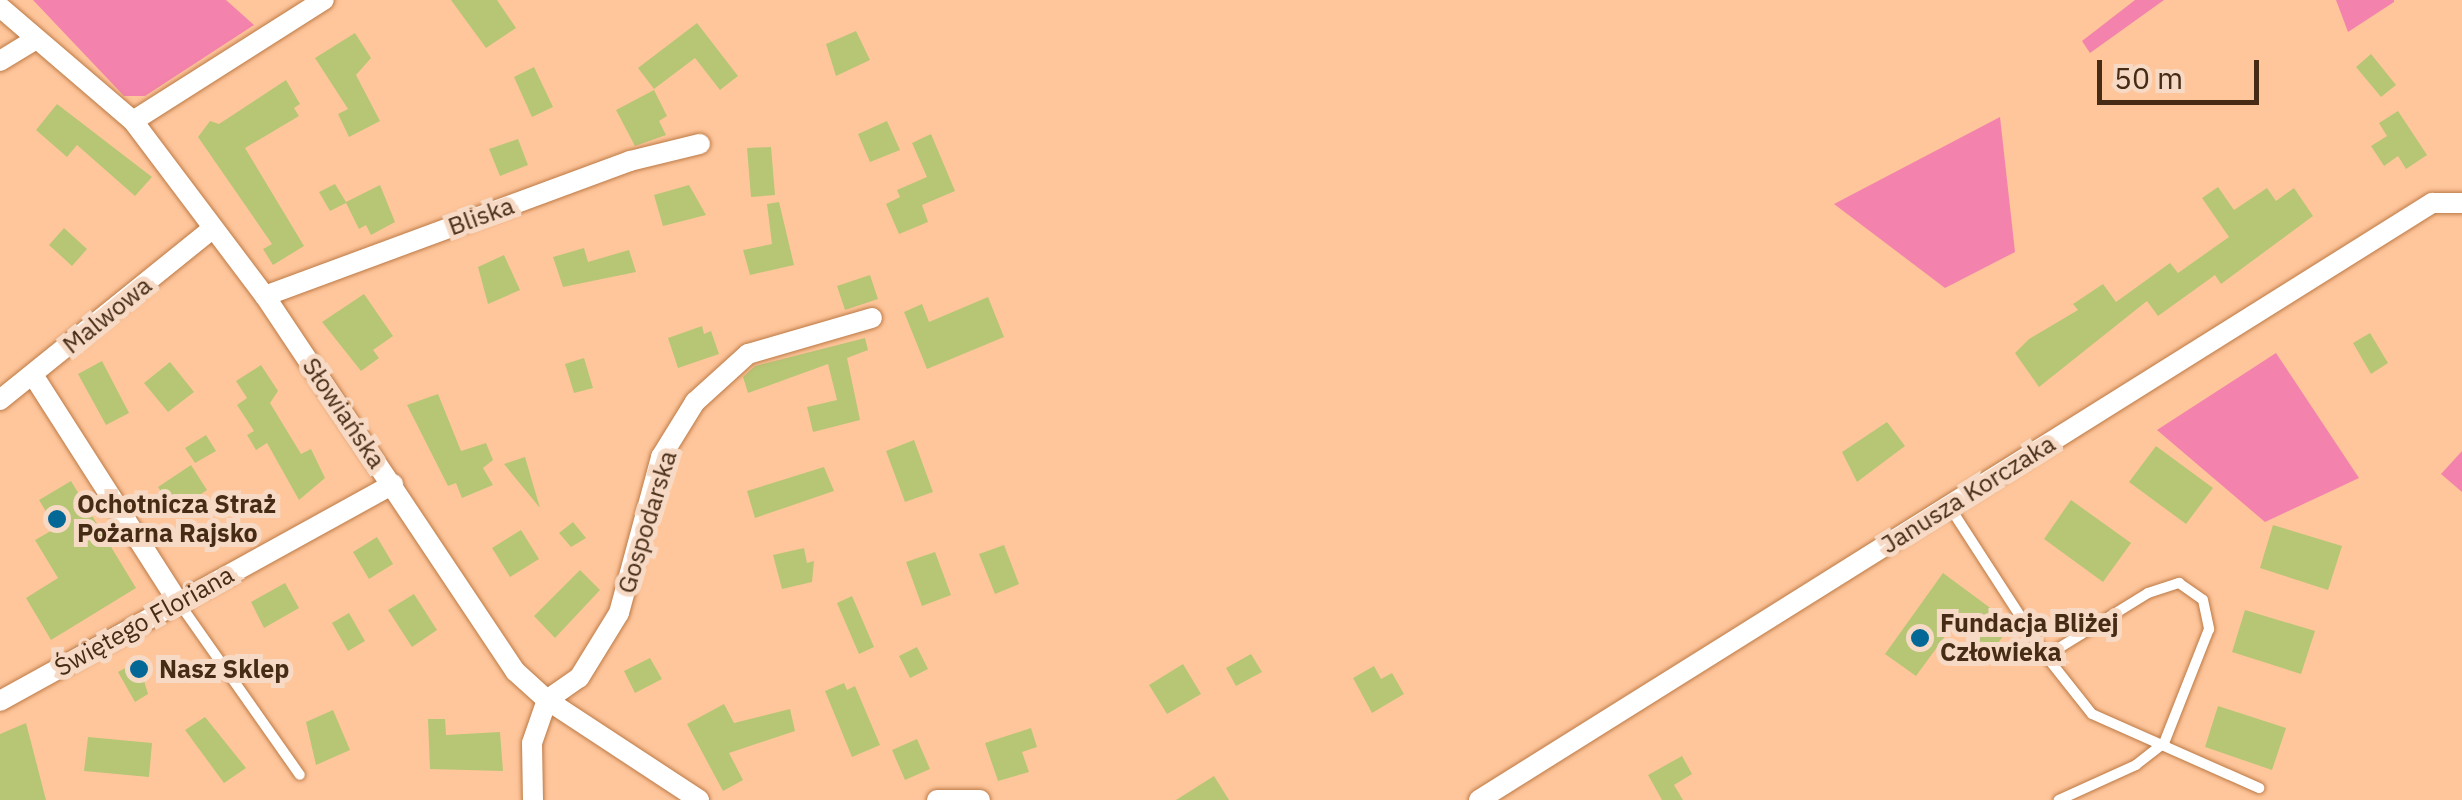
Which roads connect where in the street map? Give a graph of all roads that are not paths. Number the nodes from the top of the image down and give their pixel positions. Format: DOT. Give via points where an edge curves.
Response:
graph roads {
  1 [pos="324,0"];
  2 [pos="0,7"];
  3 [pos="36,40"];
  4 [pos="0,62"];
  5 [pos="133,121"];
  6 [pos="700,144"];
  7 [pos="2462,204"];
  8 [pos="213,228"];
  9 [pos="264,296"];
  10 [pos="872,318"];
  11 [pos="33,375"];
  12 [pos="0,400"];
  13 [pos="393,484"];
  14 [pos="1949,506"];
  15 [pos="178,602"];
  16 [pos="2046,656"];
  17 [pos="0,700"];
  18 [pos="548,700"];
  19 [pos="2164,743"];
  20 [pos="300,776"];
  21 [pos="2259,788"];
  22 [pos="533,800"];
  23 [pos="699,800"];
  24 [pos="937,800"];
  25 [pos="980,800"];
  26 [pos="1478,800"];
  27 [pos="2060,800"];
  1 -- 5 [label="street"];
  2 -- 3 [label="street, Słowiańska"];
  3 -- 4 [label="street"];
  3 -- 5 [label="street, Słowiańska"];
  5 -- 8 [label="street, Słowiańska"];
  6 -- 9 [label="street, Bliska" via="630,161"];
  7 -- 14 [label="street, Janusza Korczaka" via="2432,203"];
  8 -- 9 [label="street, Słowiańska"];
  8 -- 11 [label="street, Malwowa"];
  9 -- 13 [label="street, Słowiańska"];
  10 -- 18 [label="street, Gospodarska" via="748,354 695,402 660,457 620,613 579,678"];
  11 -- 12 [label="street, Malwowa"];
  11 -- 15 [label="street"];
  13 -- 15 [label="street, Świętego Floriana"];
  13 -- 18 [label="street, Słowiańska" via="515,671"];
  14 -- 16 [label="lane"];
  14 -- 26 [label="street, Janusza Korczaka"];
  15 -- 17 [label="street, Świętego Floriana"];
  15 -- 20 [label="lane"];
  16 -- 19 [label="lane" via="2092,714"];
  16 -- 19 [label="lane" via="2148,593 2179,582 2203,600 2209,629"];
  18 -- 22 [label="street" via="532,743"];
  18 -- 23 [label="street, Słowiańska"];
  19 -- 21 [label="lane"];
  19 -- 27 [label="lane" via="2136,765"];
  24 -- 25 [label="street"];
}
